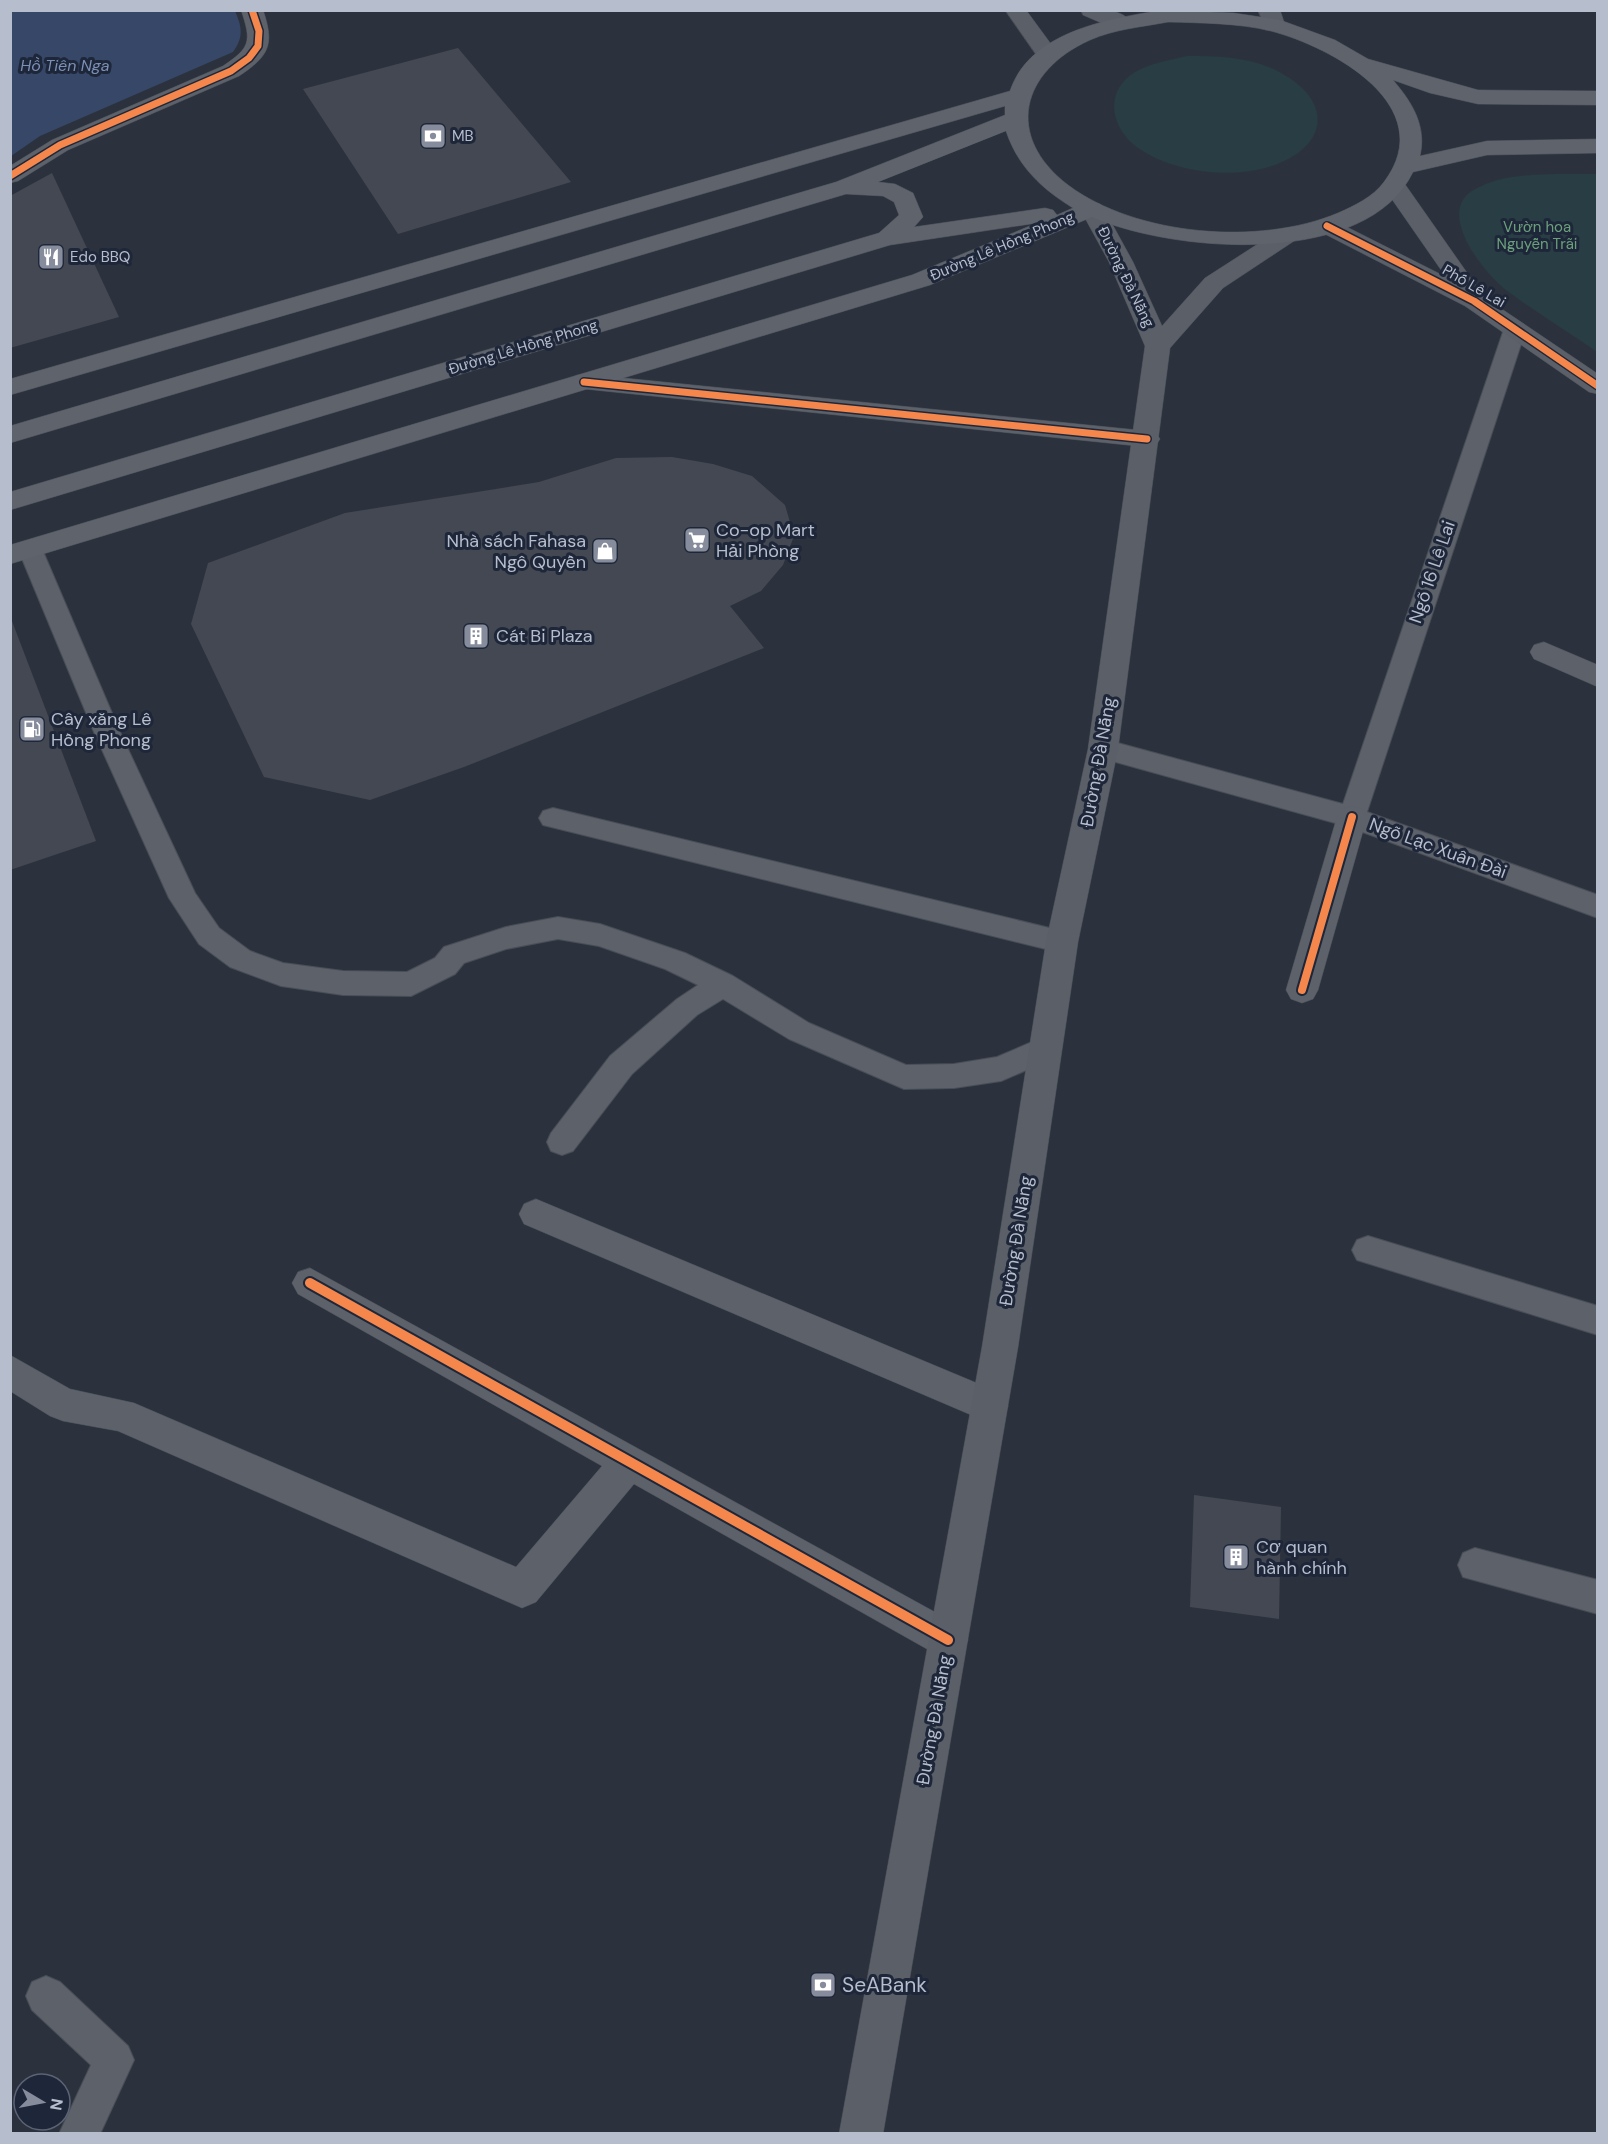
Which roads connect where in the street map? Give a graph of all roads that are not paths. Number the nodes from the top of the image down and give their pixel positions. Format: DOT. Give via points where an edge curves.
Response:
graph roads {
  1 [pos="252,10"];
  2 [pos="1015,10"];
  3 [pos="1091,10"];
  4 [pos="1171,14"];
  5 [pos="1272,18"];
  6 [pos="1121,23"];
  7 [pos="1048,55"];
  8 [pos="1362,63"];
  9 [pos="1017,96"];
  10 [pos="1598,98"];
  11 [pos="1014,120"];
  12 [pos="1598,146"];
  13 [pos="10,176"];
  14 [pos="1400,176"];
  15 [pos="844,187"];
  16 [pos="1092,209"];
  17 [pos="1327,226"];
  18 [pos="1286,236"];
  19 [pos="887,238"];
  20 [pos="1474,301"];
  21 [pos="1515,329"];
  22 [pos="1158,346"];
  23 [pos="584,382"];
  24 [pos="1598,386"];
  25 [pos="10,387"];
  26 [pos="10,435"];
  27 [pos="1147,439"];
  28 [pos="18,526"];
  29 [pos="1544,652"];
  30 [pos="1598,677"];
  31 [pos="1103,748"];
  32 [pos="1352,817"];
  33 [pos="553,818"];
  34 [pos="1598,907"];
  35 [pos="1062,942"];
  36 [pos="723,984"];
  37 [pos="1302,990"];
  38 [pos="1046,1048"];
  39 [pos="562,1142"];
  40 [pos="536,1214"];
  41 [pos="1368,1250"];
  42 [pos="310,1283"];
  43 [pos="1598,1321"];
  44 [pos="10,1371"];
  45 [pos="990,1406"];
  46 [pos="629,1462"];
  47 [pos="1475,1564"];
  48 [pos="1598,1597"];
  49 [pos="948,1640"];
  50 [pos="46,1996"];
  51 [pos="79,2133"];
  52 [pos="861,2133"];
  1 -- 13 [label="street" via="261,33 260,44 241,65 60,145"];
  2 -- 7 [label="main road"];
  3 -- 6 [label="main road"];
  4 -- 5 [label="main road"];
  4 -- 6 [label="main road"];
  5 -- 8 [label="main road"];
  6 -- 7 [label="main road" via="1081,36"];
  7 -- 9 [label="main road" via="1029,74"];
  8 -- 10 [label="main road" via="1478,97"];
  8 -- 14 [label="main road" via="1389,86 1406,112 1412,139"];
  9 -- 11 [label="main road"];
  9 -- 25 [label="main road"];
  11 -- 15 [label="main road"];
  11 -- 16 [label="main road" via="1020,144 1036,168"];
  12 -- 14 [label="main road" via="1487,148"];
  14 -- 17 [label="main road" via="1366,208"];
  14 -- 20 [label="main road, Phố Lê Lai"];
  15 -- 19 [label="main road" via="887,189 906,198 911,217"];
  15 -- 26 [label="main road"];
  16 -- 18 [label="main road" via="1152,230 1208,238"];
  16 -- 19 [label="main road, Đường Lê Hồng Phong"];
  16 -- 22 [label="main road, Đường Đà Nẵng" via="1121,262"];
  16 -- 23 [label="main road, Đường Lê Hồng Phong" via="921,280"];
  17 -- 18 [label="main road"];
  17 -- 20 [label="main road, Phố Lê Lai"];
  18 -- 22 [label="main road, Đường Đà Nẵng" via="1214,283"];
  19 -- 28 [label="main road, Đường Lê Hồng Phong"];
  20 -- 21 [label="main road, Phố Lê Lai"];
  21 -- 24 [label="main road, Phố Lê Lai"];
  21 -- 32 [label="lane, Ngõ 16 Lê Lai"];
  22 -- 27 [label="main road, Đường Đà Nẵng"];
  23 -- 27 [label="street"];
  23 -- 28 [label="main road, Đường Lê Hồng Phong"];
  27 -- 31 [label="main road, Đường Đà Nẵng"];
  28 -- 36 [label="lane" via="183,898 209,936 240,959 281,974 377,985 411,984 445,966 454,955 506,938 558,928 600,935 675,961"];
  29 -- 30 [label="street"];
  31 -- 32 [label="lane, Ngõ Lạc Xuân Đài"];
  31 -- 35 [label="main road, Đường Đà Nẵng"];
  32 -- 34 [label="lane, Ngõ Lạc Xuân Đài"];
  32 -- 37 [label="street"];
  33 -- 35 [label="lane"];
  35 -- 38 [label="main road, Đường Đà Nẵng"];
  36 -- 38 [label="lane" via="799,1031 904,1077 954,1076 1001,1069"];
  36 -- 39 [label="lane" via="687,1007 621,1065"];
  38 -- 45 [label="main road, Đường Đà Nẵng"];
  40 -- 45 [label="street"];
  41 -- 43 [label="lane"];
  42 -- 46 [label="street"];
  44 -- 46 [label="street" via="63,1404 121,1415 522,1589"];
  45 -- 49 [label="main road, Đường Đà Nẵng"];
  46 -- 49 [label="street"];
  47 -- 48 [label="lane"];
  49 -- 52 [label="main road, Đường Đà Nẵng"];
  50 -- 51 [label="lane" via="114,2060"];
}
